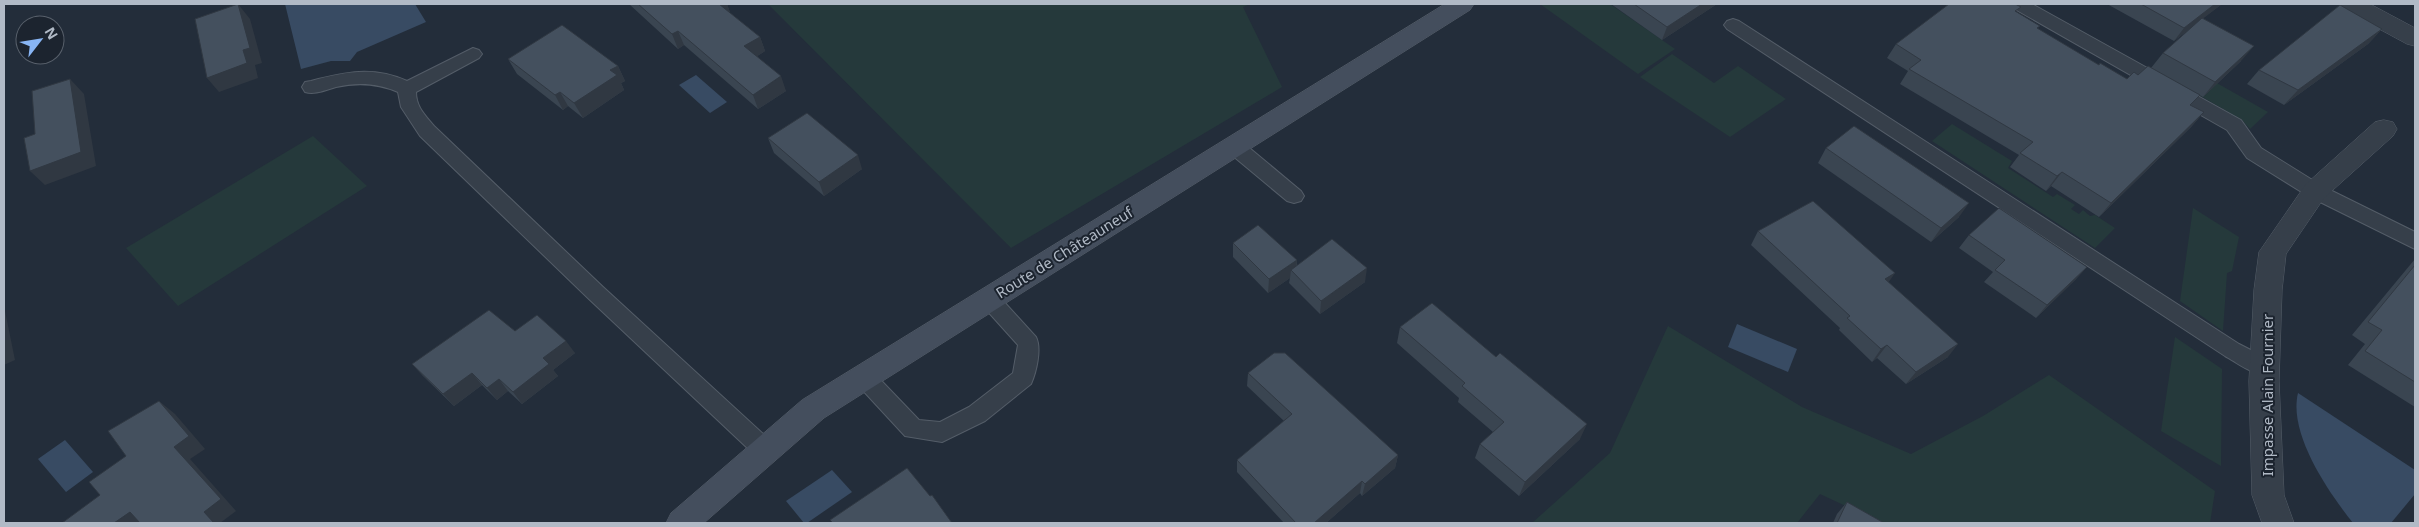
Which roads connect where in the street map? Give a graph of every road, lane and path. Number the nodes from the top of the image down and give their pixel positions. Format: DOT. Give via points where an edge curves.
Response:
graph roads {
  1 [pos="1462,4"];
  2 [pos="2020,4"];
  3 [pos="2352,4"];
  4 [pos="1733,25"];
  5 [pos="2415,38"];
  6 [pos="473,54"];
  7 [pos="311,87"];
  8 [pos="407,89"];
  9 [pos="2384,129"];
  10 [pos="1234,146"];
  11 [pos="2315,191"];
  12 [pos="1294,196"];
  13 [pos="2415,241"];
  14 [pos="989,299"];
  15 [pos="2265,367"];
  16 [pos="864,377"];
  17 [pos="765,450"];
  18 [pos="682,523"];
  19 [pos="2278,523"];
  1 -- 10 [label="main road, Route de Châteauneuf"];
  2 -- 11 [label="lane" via="2234,125 2254,153"];
  3 -- 5 [label="street"];
  4 -- 15 [label="lane" via="2215,339"];
  6 -- 8 [label="lane"];
  7 -- 8 [label="lane" via="360,75 389,80"];
  8 -- 17 [label="lane" via="408,106 444,149"];
  9 -- 11 [label="street, Impasse Alain Fournier"];
  10 -- 12 [label="lane"];
  10 -- 14 [label="main road, Route de Châteauneuf"];
  11 -- 13 [label="lane"];
  11 -- 15 [label="street, Impasse Alain Fournier" via="2272,252"];
  14 -- 16 [label="main road, Route de Châteauneuf"];
  14 -- 16 [label="lane" via="1029,343 1023,378 977,414 942,432 913,429"];
  15 -- 19 [label="street, Impasse Alain Fournier" via="2268,495"];
  16 -- 17 [label="main road, Route de Châteauneuf" via="813,409"];
  17 -- 18 [label="main road, Route de Châteauneuf"];
}
